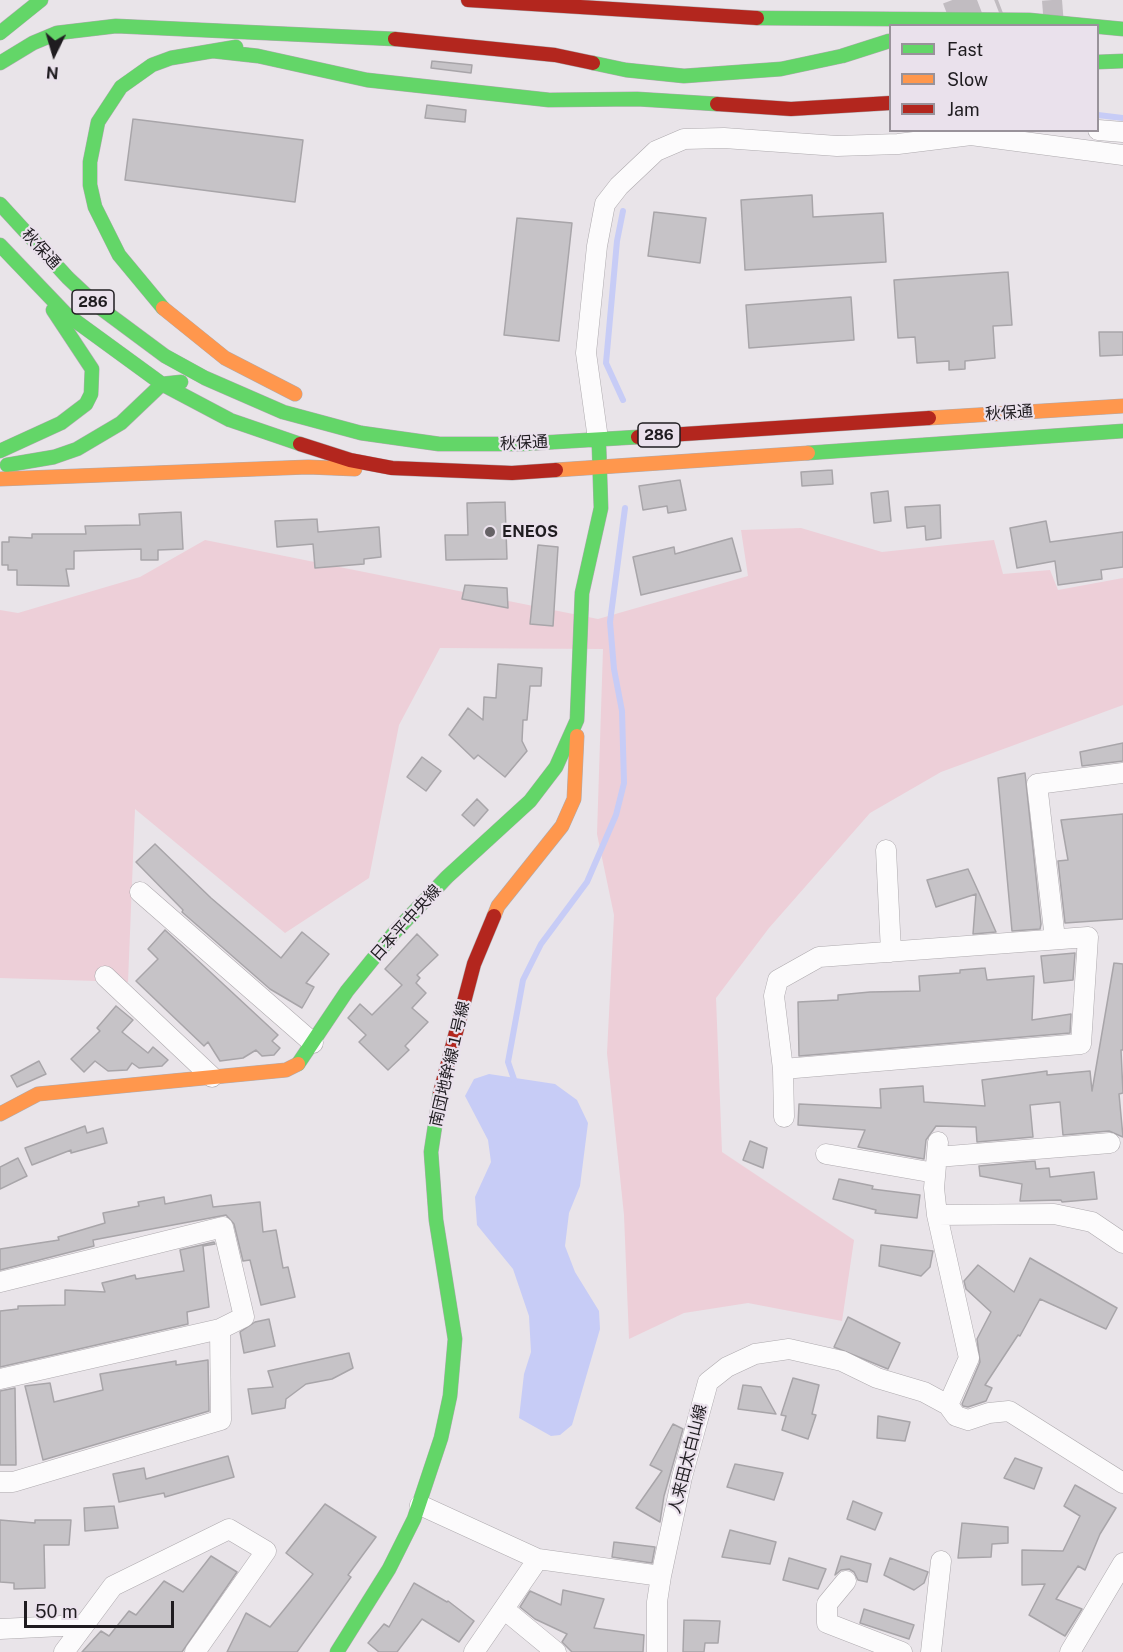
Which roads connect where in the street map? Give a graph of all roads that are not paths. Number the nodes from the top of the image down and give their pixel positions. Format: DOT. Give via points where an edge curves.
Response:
graph roads {
  1 [pos="41,0"];
  2 [pos="468,0"];
  3 [pos="1071,24"];
  4 [pos="1099,27"];
  5 [pos="1123,29"];
  6 [pos="200,31"];
  7 [pos="0,33"];
  8 [pos="317,35"];
  9 [pos="889,41"];
  10 [pos="256,45"];
  11 [pos="211,50"];
  12 [pos="555,55"];
  13 [pos="440,58"];
  14 [pos="1123,61"];
  15 [pos="1099,62"];
  16 [pos="0,63"];
  17 [pos="357,63"];
  18 [pos="312,69"];
  19 [pos="684,76"];
  20 [pos="612,82"];
  21 [pos="549,100"];
  22 [pos="889,103"];
  23 [pos="711,104"];
  24 [pos="1099,130"];
  25 [pos="1123,132"];
  26 [pos="1123,155"];
  27 [pos="0,204"];
  28 [pos="0,245"];
  29 [pos="33,283"];
  30 [pos="204,378"];
  31 [pos="162,384"];
  32 [pos="308,399"];
  33 [pos="1123,406"];
  34 [pos="374,420"];
  35 [pos="1123,431"];
  36 [pos="598,439"];
  37 [pos="521,444"];
  38 [pos="0,451"];
  39 [pos="0,466"];
  40 [pos="600,467"];
  41 [pos="437,471"];
  42 [pos="0,478"];
  43 [pos="577,720"];
  44 [pos="1123,773"];
  45 [pos="886,850"];
  46 [pos="140,892"];
  47 [pos="1055,939"];
  48 [pos="891,952"];
  49 [pos="105,976"];
  50 [pos="313,1043"];
  51 [pos="783,1069"];
  52 [pos="212,1077"];
  53 [pos="0,1114"];
  54 [pos="784,1117"];
  55 [pos="1110,1143"];
  56 [pos="826,1154"];
  57 [pos="937,1157"];
  58 [pos="937,1215"];
  59 [pos="1123,1243"];
  60 [pos="0,1282"];
  61 [pos="220,1329"];
  62 [pos="0,1379"];
  63 [pos="948,1405"];
  64 [pos="0,1482"];
  65 [pos="1123,1483"];
  66 [pos="420,1505"];
  67 [pos="538,1559"];
  68 [pos="941,1561"];
  69 [pos="1123,1563"];
  70 [pos="661,1576"];
  71 [pos="846,1581"];
  72 [pos="505,1610"];
  73 [pos="82,1624"];
  74 [pos="0,1629"];
  75 [pos="64,1652"];
  76 [pos="195,1652"];
  77 [pos="337,1652"];
  78 [pos="474,1652"];
  79 [pos="556,1652"];
  80 [pos="657,1652"];
  81 [pos="902,1652"];
  82 [pos="931,1652"];
  83 [pos="1070,1652"];
  1 -- 7 [label="main road"];
  2 -- 3 [label="main road" via="744,18 1029,20"];
  4 -- 5 [label="main road"];
  6 -- 8 [label="main road"];
  6 -- 10 [label="main road"];
  6 -- 16 [label="main road" via="146,26 87,28 57,33"];
  8 -- 10 [label="main road"];
  8 -- 12 [label="main road" via="371,36"];
  9 -- 19 [label="main road" via="842,57 781,69"];
  10 -- 11 [label="main road"];
  10 -- 13 [label="main road" via="370,50"];
  10 -- 17 [label="main road"];
  10 -- 18 [label="main road"];
  11 -- 18 [label="main road"];
  11 -- 32 [label="main road" via="152,65 121,87 108,103 98,122 90,162 95,207 119,255 166,312 225,358"];
  12 -- 19 [label="main road" via="626,70"];
  12 -- 20 [label="main road"];
  14 -- 15 [label="main road"];
  18 -- 21 [label="main road" via="367,80"];
  19 -- 20 [label="main road"];
  20 -- 21 [label="main road"];
  20 -- 23 [label="main road"];
  21 -- 23 [label="main road" via="637,99"];
  22 -- 23 [label="main road" via="791,110"];
  24 -- 25 [label="street"];
  26 -- 36 [label="street" via="971,135 837,146 684,139 656,151 605,204 586,353"];
  27 -- 30 [label="main road, 秋保通 / 286" via="99,307 165,356"];
  28 -- 29 [label="main road, 秋保通 / 286"];
  29 -- 31 [label="main road, 秋保通 / 286" via="96,338"];
  29 -- 38 [label="main road" via="86,357 93,382 86,404 75,414"];
  30 -- 31 [label="main road"];
  30 -- 37 [label="main road, 秋保通 / 286" via="283,412 361,433 439,444"];
  31 -- 39 [label="main road" via="99,438 54,457"];
  31 -- 41 [label="main road, 秋保通 / 286" via="230,420 308,449 392,468"];
  33 -- 36 [label="main road, 秋保通 / 286"];
  34 -- 37 [label="main road" via="441,434"];
  35 -- 40 [label="main road, 秋保通 / 286"];
  36 -- 37 [label="main road, 秋保通 / 286"];
  36 -- 40 [label="main road, 日本平中央線"];
  40 -- 41 [label="main road, 秋保通 / 286" via="512,473"];
  40 -- 43 [label="main road, 日本平中央線" via="601,508 582,593"];
  41 -- 42 [label="main road" via="308,467"];
  43 -- 50 [label="main road, 日本平中央線" via="556,767 530,801 447,877 394,933 347,991"];
  43 -- 66 [label="main road, 南団地幹線１号線" via="574,799 562,826 498,906 474,964 436,1109 431,1152 436,1220 455,1339 450,1396"];
  44 -- 47 [label="street" via="1037,784"];
  45 -- 48 [label="street"];
  46 -- 50 [label="street"];
  47 -- 48 [label="street"];
  47 -- 51 [label="street" via="1088,938 1081,1044"];
  48 -- 51 [label="street" via="819,957 778,980 774,996"];
  49 -- 52 [label="street"];
  50 -- 52 [label="main road, 日本平中央線" via="298,1064 286,1070"];
  51 -- 54 [label="street"];
  52 -- 53 [label="main road, 日本平中央線" via="38,1094"];
  55 -- 57 [label="street"];
  56 -- 57 [label="street"];
  57 -- 58 [label="street"];
  58 -- 59 [label="street" via="1054,1214 1092,1222"];
  58 -- 63 [label="street" via="969,1358"];
  60 -- 61 [label="street" via="223,1227 244,1317"];
  61 -- 62 [label="street"];
  61 -- 64 [label="street" via="221,1420 13,1482"];
  63 -- 65 [label="street, 人来田太白山線" via="956,1416 968,1420 1009,1411"];
  63 -- 70 [label="street, 人来田太白山線" via="842,1361 789,1349 755,1354 728,1367 708,1382"];
  66 -- 67 [label="street"];
  66 -- 77 [label="main road" via="389,1569"];
  67 -- 70 [label="street"];
  67 -- 72 [label="street"];
  68 -- 82 [label="street"];
  69 -- 83 [label="street"];
  70 -- 80 [label="street, 人来田太白山線"];
  71 -- 81 [label="street" via="826,1604 827,1623"];
  72 -- 78 [label="street"];
  72 -- 79 [label="street"];
  73 -- 74 [label="street"];
  73 -- 75 [label="street"];
  73 -- 76 [label="street" via="112,1586 230,1529 267,1551"];
}
